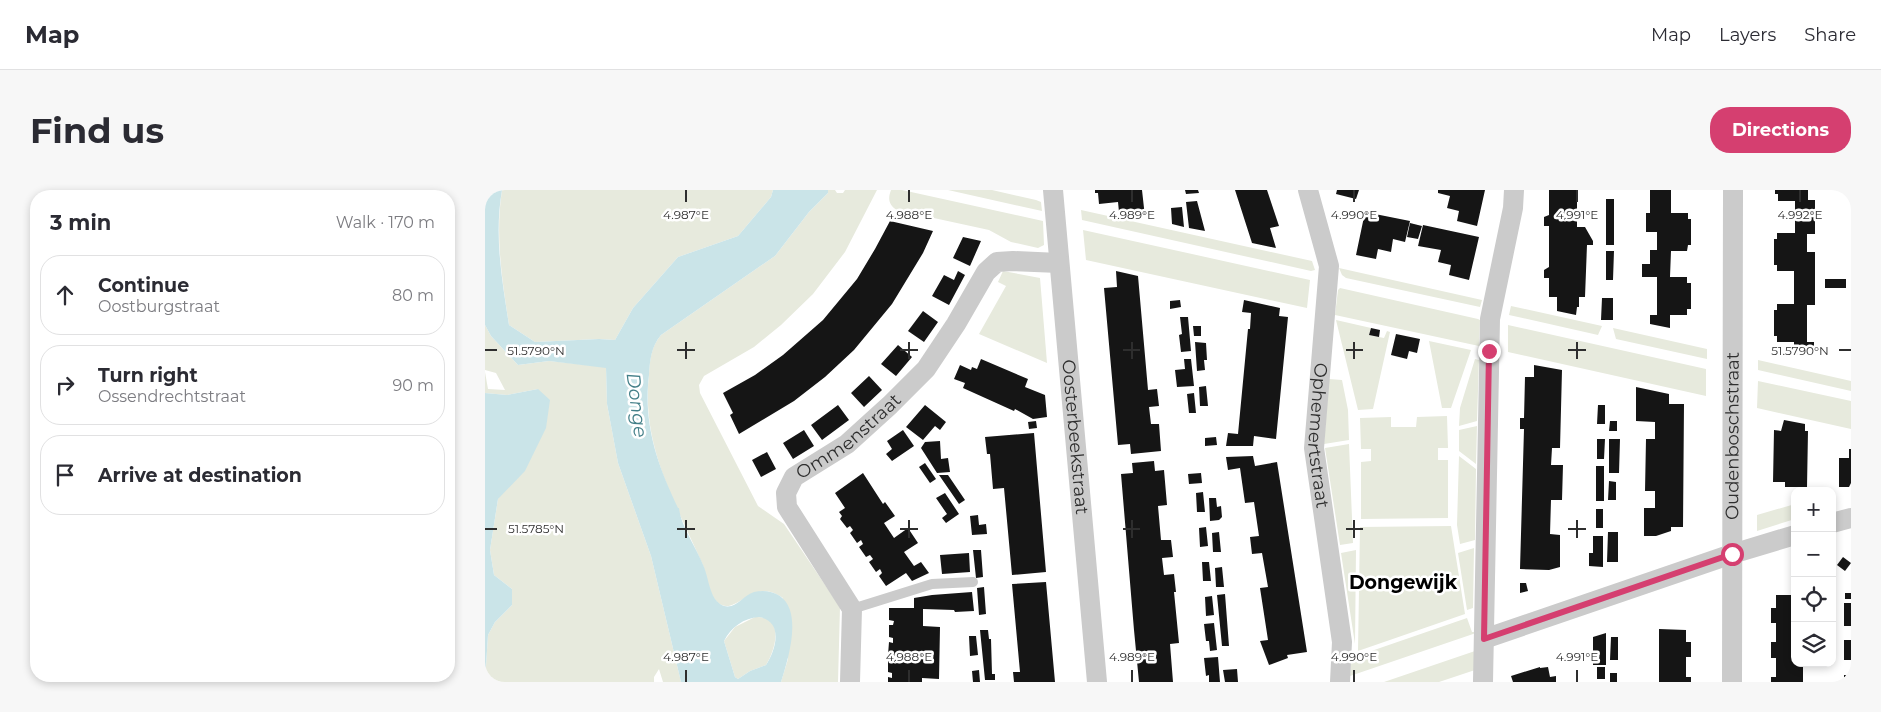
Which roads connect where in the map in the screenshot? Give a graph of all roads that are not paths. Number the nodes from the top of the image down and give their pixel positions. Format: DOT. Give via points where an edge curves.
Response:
graph roads {
  1 [pos="1053,190"];
  2 [pos="1308,190"];
  3 [pos="1514,190"];
  4 [pos="1733,190"];
  5 [pos="1059,263"];
  6 [pos="1851,518"];
  7 [pos="1836,522"];
  8 [pos="1791,536"];
  9 [pos="1732,554"];
  10 [pos="973,582"];
  11 [pos="852,609"];
  12 [pos="1484,639"];
  13 [pos="850,682"];
  14 [pos="1097,682"];
  15 [pos="1340,682"];
  16 [pos="1483,682"];
  17 [pos="1732,682"];
  1 -- 5 [label="street, Oosterbeekstraat"];
  2 -- 15 [label="street, Ophemertstraat" via="1329,266 1314,448 1342,642"];
  3 -- 12 [label="street" via="1490,318"];
  4 -- 9 [label="street, Oudenboschstraat"];
  5 -- 11 [label="street, Ommenstraat" via="997,262 986,272 926,369 847,444 794,477 786,493 787,506"];
  5 -- 14 [label="street, Oosterbeekstraat"];
  6 -- 7 [label="street"];
  8 -- 9 [label="street"];
  9 -- 12 [label="street"];
  9 -- 17 [label="street, Oudenboschstraat"];
  10 -- 11 [label="lane" via="932,584"];
  11 -- 13 [label="street"];
  12 -- 16 [label="street"];
}
